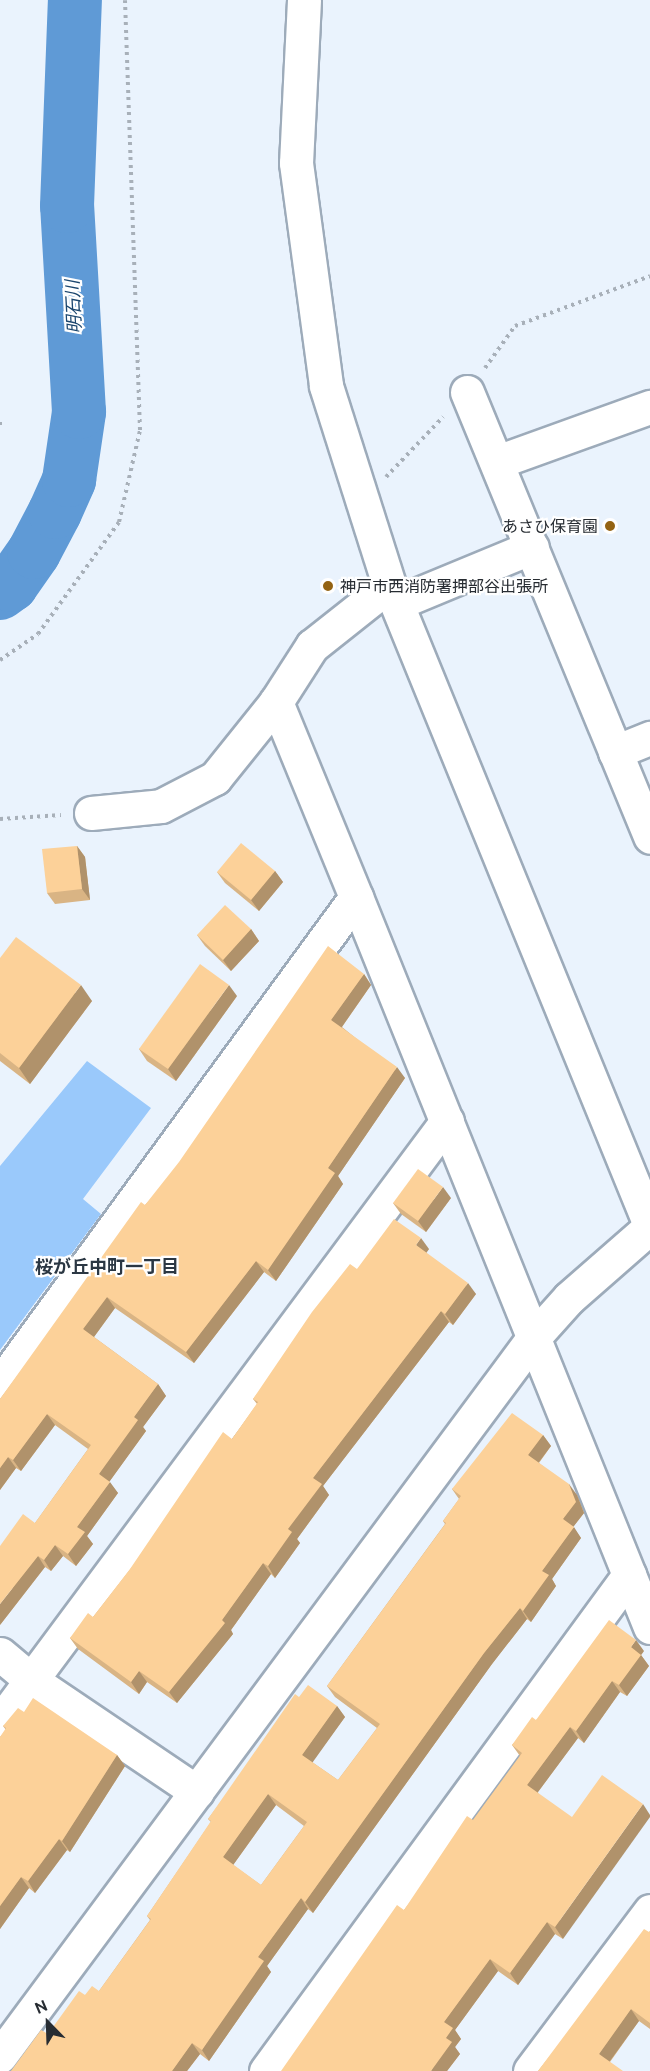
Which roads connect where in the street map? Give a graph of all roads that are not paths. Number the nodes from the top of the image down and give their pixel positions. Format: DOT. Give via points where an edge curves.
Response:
graph roads {
  1 [pos="304,0"];
  2 [pos="467,392"];
  3 [pos="650,407"];
  4 [pos="497,462"];
  5 [pos="532,547"];
  6 [pos="393,594"];
  7 [pos="276,702"];
  8 [pos="650,738"];
  9 [pos="615,752"];
  10 [pos="91,813"];
  11 [pos="650,837"];
  12 [pos="356,897"];
  13 [pos="447,1121"];
  14 [pos="650,1226"];
  15 [pos="534,1337"];
  16 [pos="0,1384"];
  17 [pos="629,1575"];
  18 [pos="650,1626"];
  19 [pos="0,1654"];
  20 [pos="31,1680"];
  21 [pos="0,1722"];
  22 [pos="197,1792"];
  23 [pos="650,1911"];
  24 [pos="0,2056"];
  25 [pos="266,2071"];
  26 [pos="530,2071"];
  1 -- 6 [label="street" via="296,162 326,386"];
  2 -- 4 [label="street"];
  3 -- 4 [label="street"];
  4 -- 5 [label="street"];
  5 -- 6 [label="street"];
  5 -- 9 [label="street"];
  6 -- 7 [label="street" via="312,646"];
  6 -- 14 [label="street"];
  7 -- 10 [label="street" via="215,778 161,806"];
  7 -- 12 [label="street"];
  8 -- 9 [label="street"];
  9 -- 11 [label="street"];
  12 -- 13 [label="street"];
  12 -- 16 [label="street"];
  13 -- 15 [label="street"];
  13 -- 20 [label="street"];
  14 -- 15 [label="street" via="569,1298"];
  15 -- 17 [label="street"];
  15 -- 22 [label="street"];
  17 -- 18 [label="street"];
  17 -- 25 [label="street"];
  19 -- 20 [label="street"];
  20 -- 21 [label="street"];
  20 -- 22 [label="street"];
  22 -- 24 [label="street"];
  23 -- 26 [label="street"];
}
